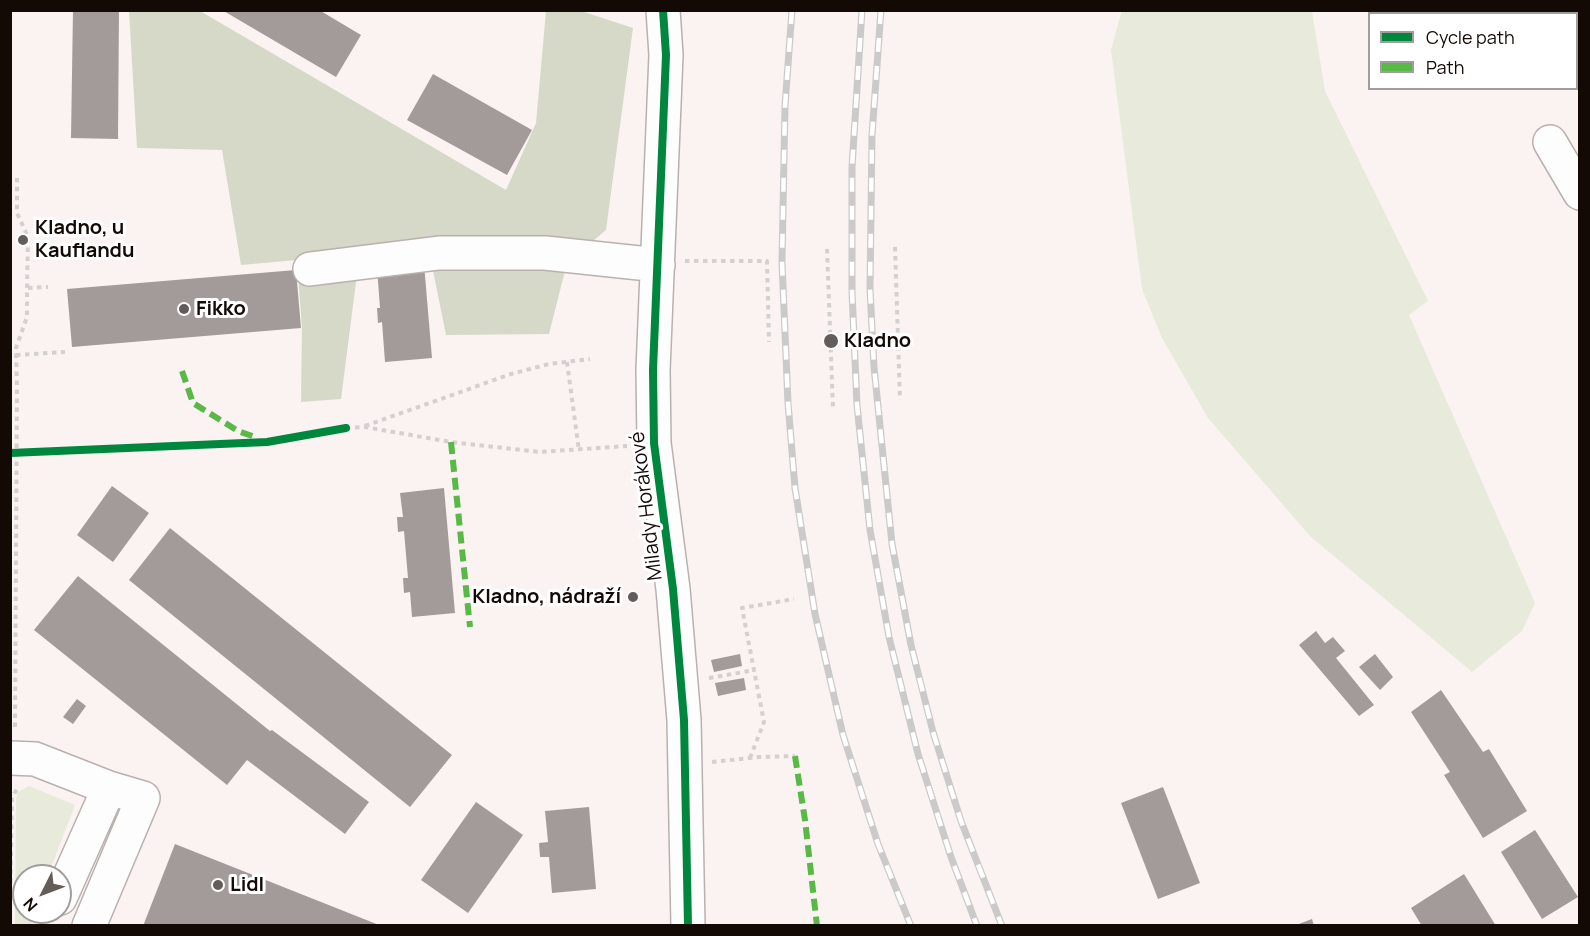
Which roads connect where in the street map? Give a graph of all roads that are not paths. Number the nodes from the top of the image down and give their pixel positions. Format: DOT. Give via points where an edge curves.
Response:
graph roads {
  1 [pos="668,16"];
  2 [pos="1550,142"];
  3 [pos="1580,193"];
  4 [pos="670,263"];
  5 [pos="310,269"];
  6 [pos="16,757"];
  7 [pos="109,788"];
  8 [pos="72,871"];
  9 [pos="89,926"];
  10 [pos="688,926"];
  1 -- 4 [label="street, Milady Horákové"];
  2 -- 3 [label="street"];
  4 -- 5 [label="street" via="545,253 439,253"];
  4 -- 10 [label="street, Milady Horákové" via="653,370 654,443 673,589 684,720"];
  6 -- 7 [label="street" via="35,759"];
  7 -- 8 [label="street"];
  7 -- 9 [label="street" via="142,798"];
}
